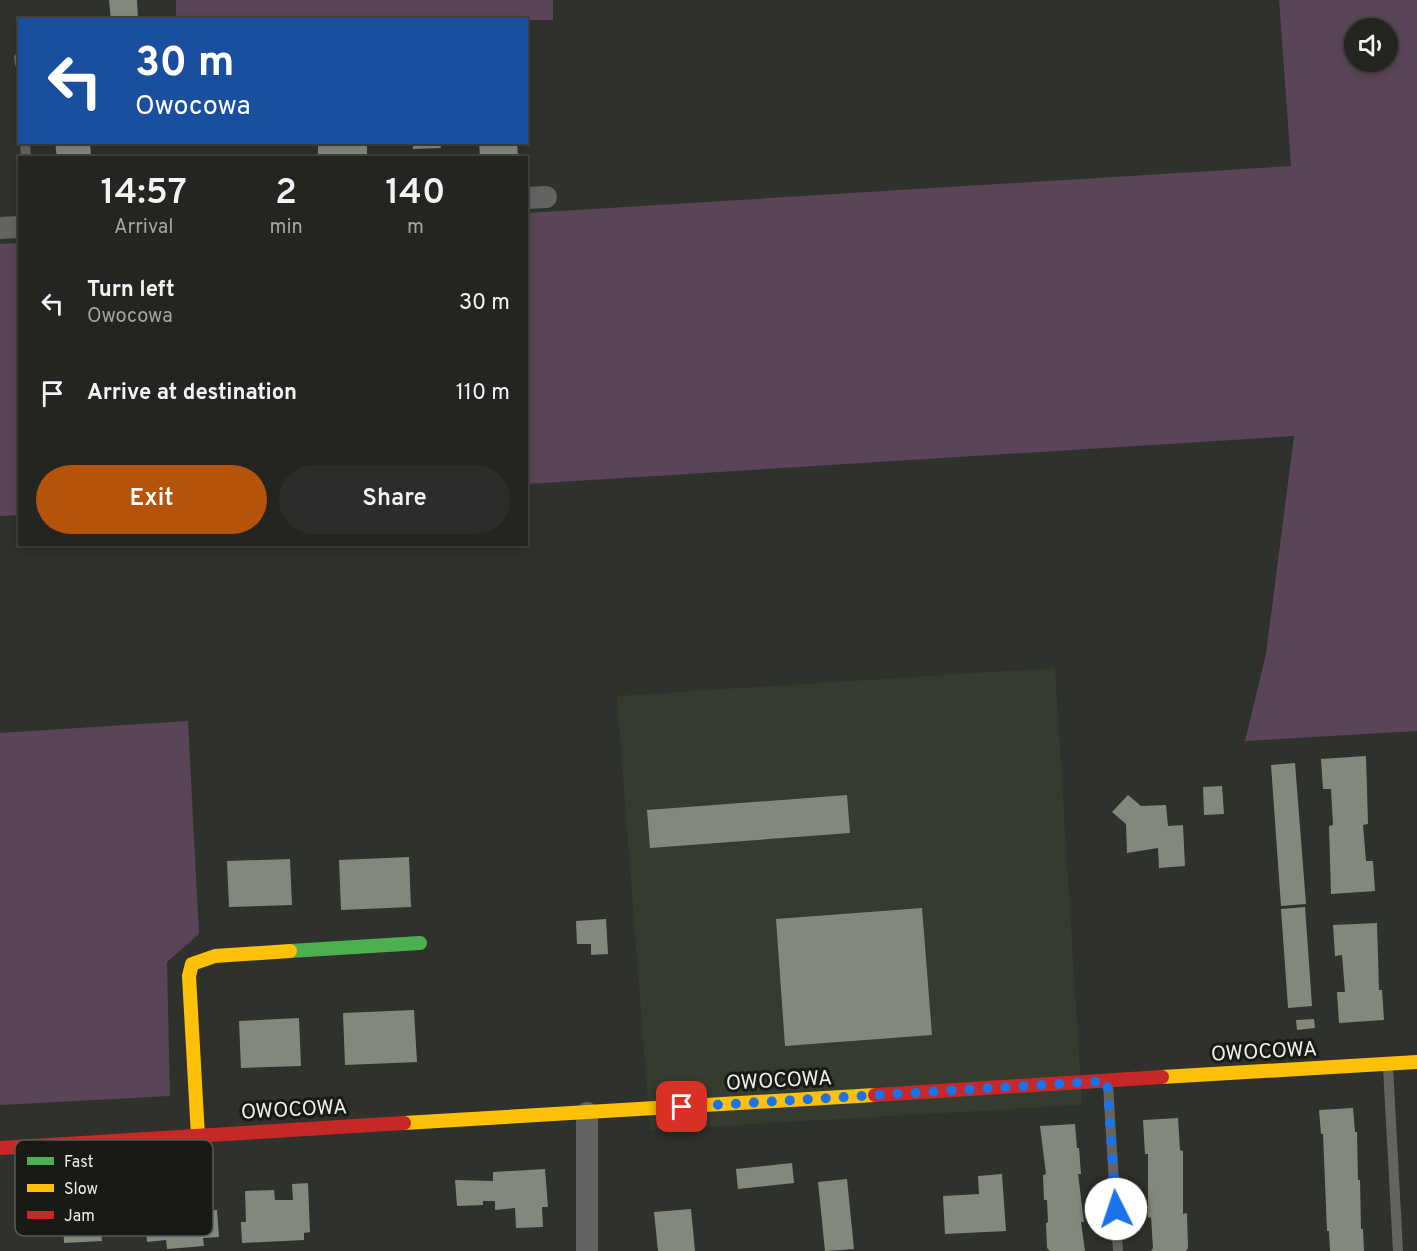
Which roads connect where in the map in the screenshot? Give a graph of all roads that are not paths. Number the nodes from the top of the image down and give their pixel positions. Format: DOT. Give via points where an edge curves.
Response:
graph roads {
  1 [pos="18,227"];
  2 [pos="0,228"];
  3 [pos="420,943"];
  4 [pos="1417,1062"];
  5 [pos="1388,1064"];
  6 [pos="1107,1081"];
  7 [pos="587,1113"];
  8 [pos="198,1136"];
  9 [pos="132,1140"];
  10 [pos="15,1147"];
  11 [pos="0,1148"];
  12 [pos="587,1251"];
  13 [pos="1118,1251"];
  14 [pos="1398,1251"];
  1 -- 2 [label="street"];
  3 -- 8 [label="street" via="215,956 192,963 189,976"];
  4 -- 5 [label="street, OWOCOWA"];
  5 -- 6 [label="street, OWOCOWA"];
  5 -- 14 [label="lane"];
  6 -- 7 [label="street, OWOCOWA"];
  6 -- 13 [label="lane"];
  7 -- 8 [label="street, OWOCOWA"];
  7 -- 12 [label="street"];
  8 -- 9 [label="street, OWOCOWA"];
  10 -- 11 [label="street, OWOCOWA"];
}
